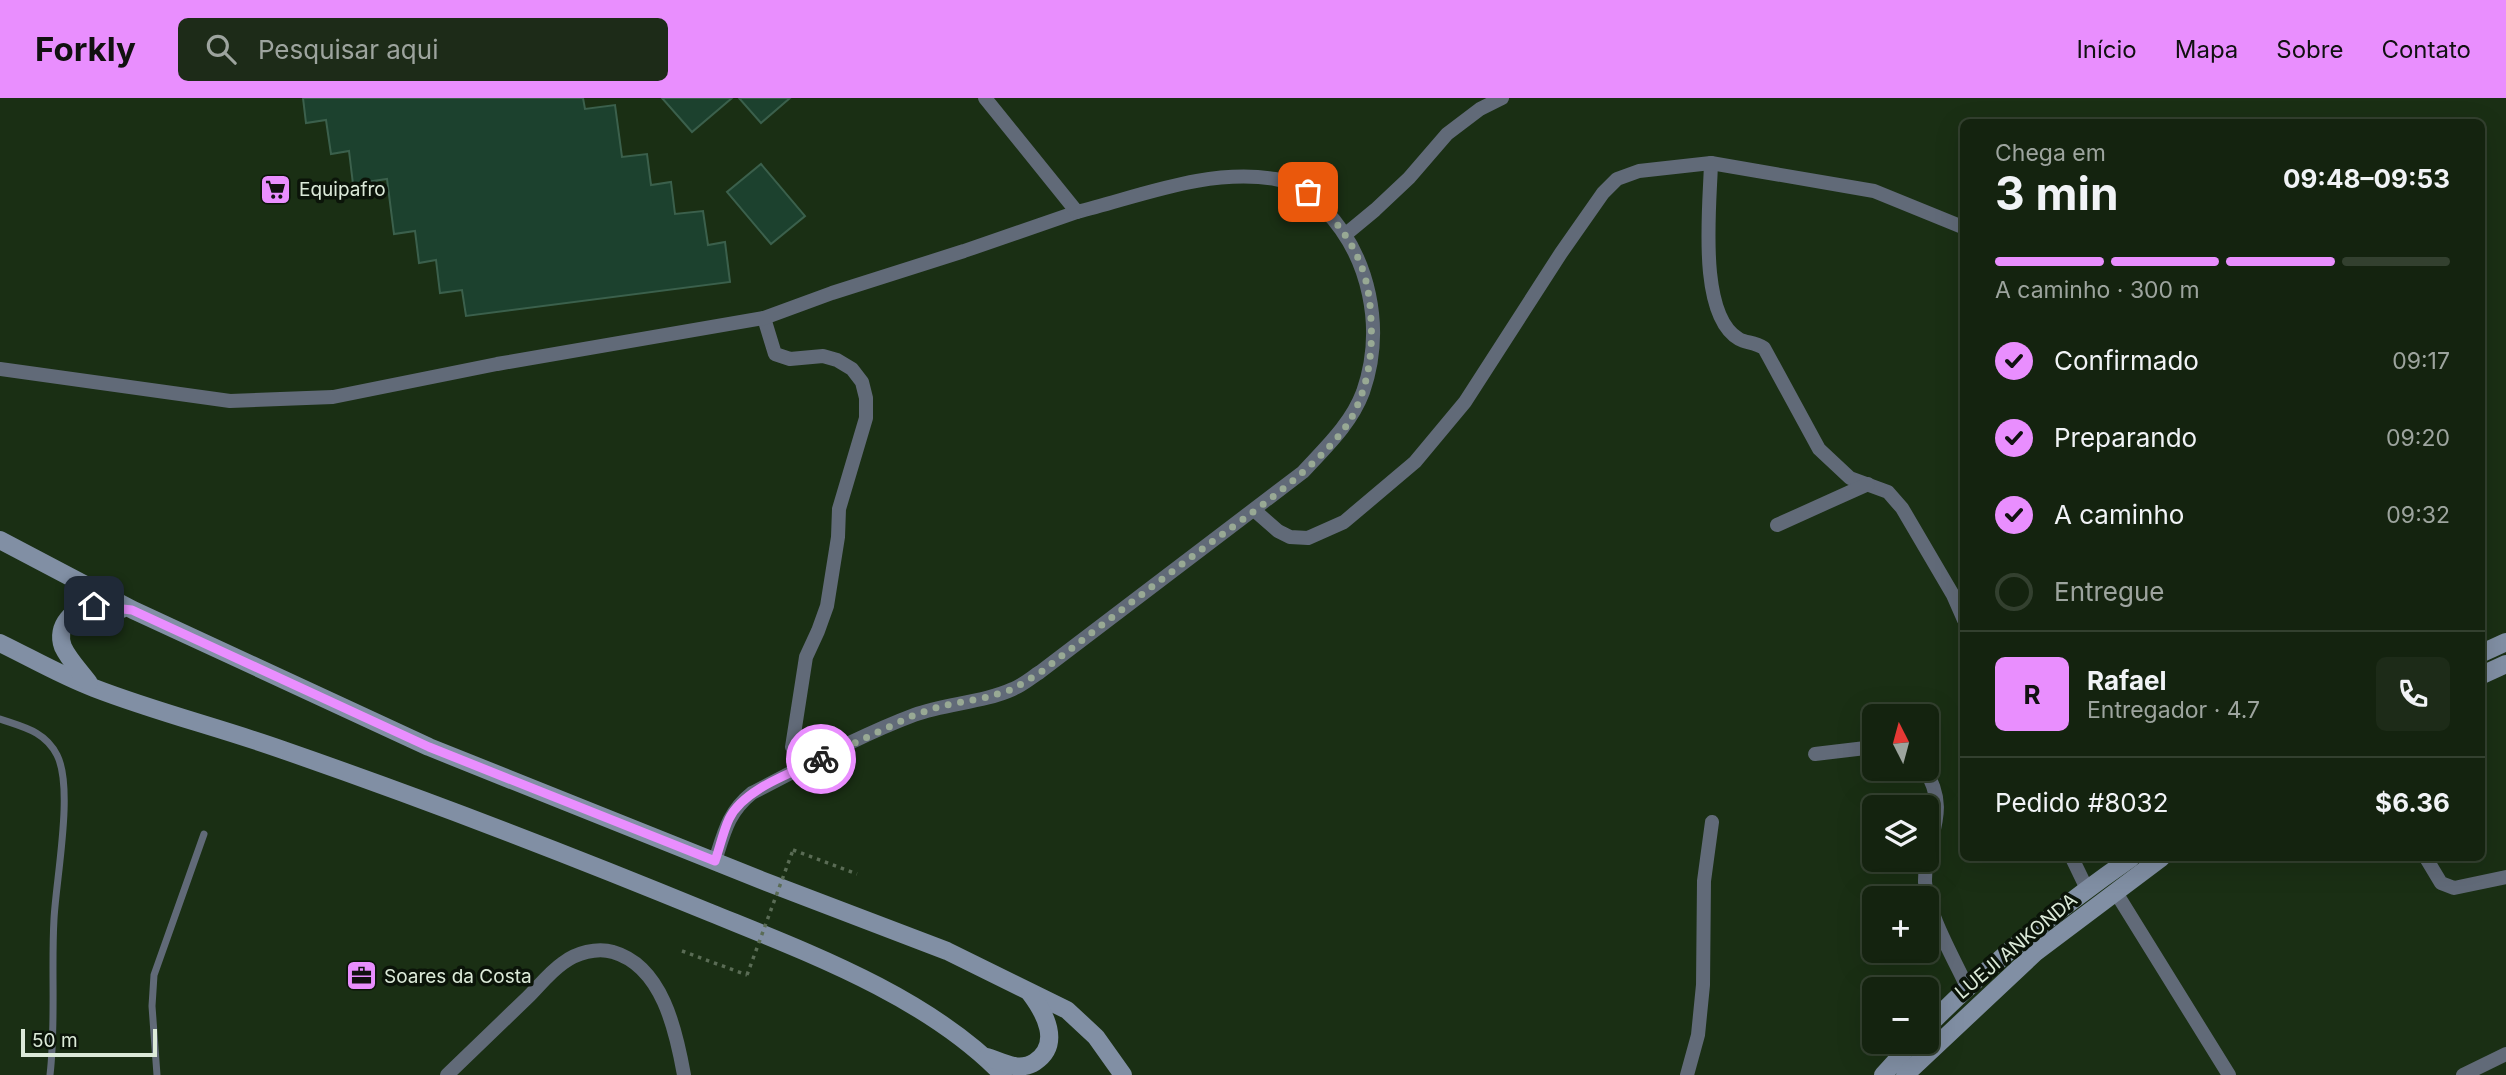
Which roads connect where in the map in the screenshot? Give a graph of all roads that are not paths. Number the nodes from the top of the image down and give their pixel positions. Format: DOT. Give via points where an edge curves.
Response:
graph roads {
  1 [pos="985,98"];
  2 [pos="1502,98"];
  3 [pos="1711,163"];
  4 [pos="1077,212"];
  5 [pos="1960,226"];
  6 [pos="1346,234"];
  7 [pos="764,318"];
  8 [pos="0,369"];
  9 [pos="1868,484"];
  10 [pos="1254,510"];
  11 [pos="1777,525"];
  12 [pos="0,540"];
  13 [pos="132,610"];
  14 [pos="1960,611"];
  15 [pos="2506,642"];
  16 [pos="0,643"];
  17 [pos="2485,652"];
  18 [pos="2506,664"];
  19 [pos="2485,674"];
  20 [pos="94,688"];
  21 [pos="0,719"];
  22 [pos="792,747"];
  23 [pos="1862,748"];
  24 [pos="1815,754"];
  25 [pos="1931,781"];
  26 [pos="1712,822"];
  27 [pos="204,834"];
  28 [pos="715,861"];
  29 [pos="2073,861"];
  30 [pos="2127,861"];
  31 [pos="2157,861"];
  32 [pos="2428,861"];
  33 [pos="2506,877"];
  34 [pos="2087,889"];
  35 [pos="2115,891"];
  36 [pos="1967,987"];
  37 [pos="1028,990"];
  38 [pos="1939,1015"];
  39 [pos="1902,1054"];
  40 [pos="2506,1054"];
  41 [pos="984,1055"];
  42 [pos="50,1075"];
  43 [pos="157,1075"];
  44 [pos="447,1075"];
  45 [pos="684,1075"];
  46 [pos="1003,1075"];
  47 [pos="1123,1075"];
  48 [pos="1687,1075"];
  49 [pos="1883,1075"];
  50 [pos="1905,1075"];
  51 [pos="2229,1075"];
  52 [pos="2463,1075"];
  1 -- 4 [label="street"];
  2 -- 6 [label="street" via="1447,134 1409,178"];
  3 -- 5 [label="street" via="1874,191"];
  3 -- 9 [label="street" via="1709,279 1717,307 1740,340 1764,348 1819,449 1850,478"];
  3 -- 10 [label="street" via="1639,171 1618,179 1602,193 1446,427 1415,462 1345,522 1308,538 1290,537"];
  4 -- 6 [label="street" via="1207,179 1249,176 1278,179 1308,192"];
  4 -- 7 [label="street"];
  6 -- 10 [label="street" via="1364,268 1370,297 1371,359 1363,390 1352,416 1333,440 1303,472"];
  7 -- 8 [label="street" via="333,397 230,401"];
  7 -- 22 [label="street" via="775,354 790,359 823,356 837,360 862,382 866,398 866,418 839,509 827,606 806,657"];
  9 -- 11 [label="street"];
  9 -- 14 [label="street" via="1888,492 1902,508"];
  10 -- 28 [label="street" via="1013,689 912,716 752,793 729,818"];
  12 -- 13 [label="main road"];
  13 -- 20 [label="main road" via="82,608 63,625 63,646"];
  13 -- 28 [label="main road" via="429,747"];
  15 -- 17 [label="main road"];
  16 -- 20 [label="main road"];
  18 -- 19 [label="main road"];
  20 -- 41 [label="main road" via="282,749 600,867 866,981"];
  21 -- 42 [label="lane" via="38,732 64,771"];
  23 -- 24 [label="street"];
  25 -- 36 [label="street" via="1939,808 1926,882 1930,906"];
  26 -- 48 [label="street" via="1704,881 1703,985 1698,1034"];
  27 -- 43 [label="lane" via="154,975"];
  28 -- 37 [label="main road" via="947,951"];
  29 -- 34 [label="street"];
  30 -- 34 [label="main road"];
  31 -- 35 [label="main road, LUEJI ANKONDA"];
  32 -- 33 [label="street" via="2441,883 2454,888"];
  34 -- 36 [label="main road"];
  35 -- 50 [label="main road, LUEJI ANKONDA" via="2036,952"];
  35 -- 51 [label="street"];
  36 -- 38 [label="main road"];
  37 -- 41 [label="main road" via="1049,1027 1049,1046 1042,1057 1030,1065 1016,1066"];
  37 -- 47 [label="main road" via="1083,1024"];
  39 -- 49 [label="main road"];
  40 -- 52 [label="street"];
  41 -- 46 [label="main road"];
  44 -- 45 [label="street" via="563,963 590,951 606,950 636,962 660,992"];
}
